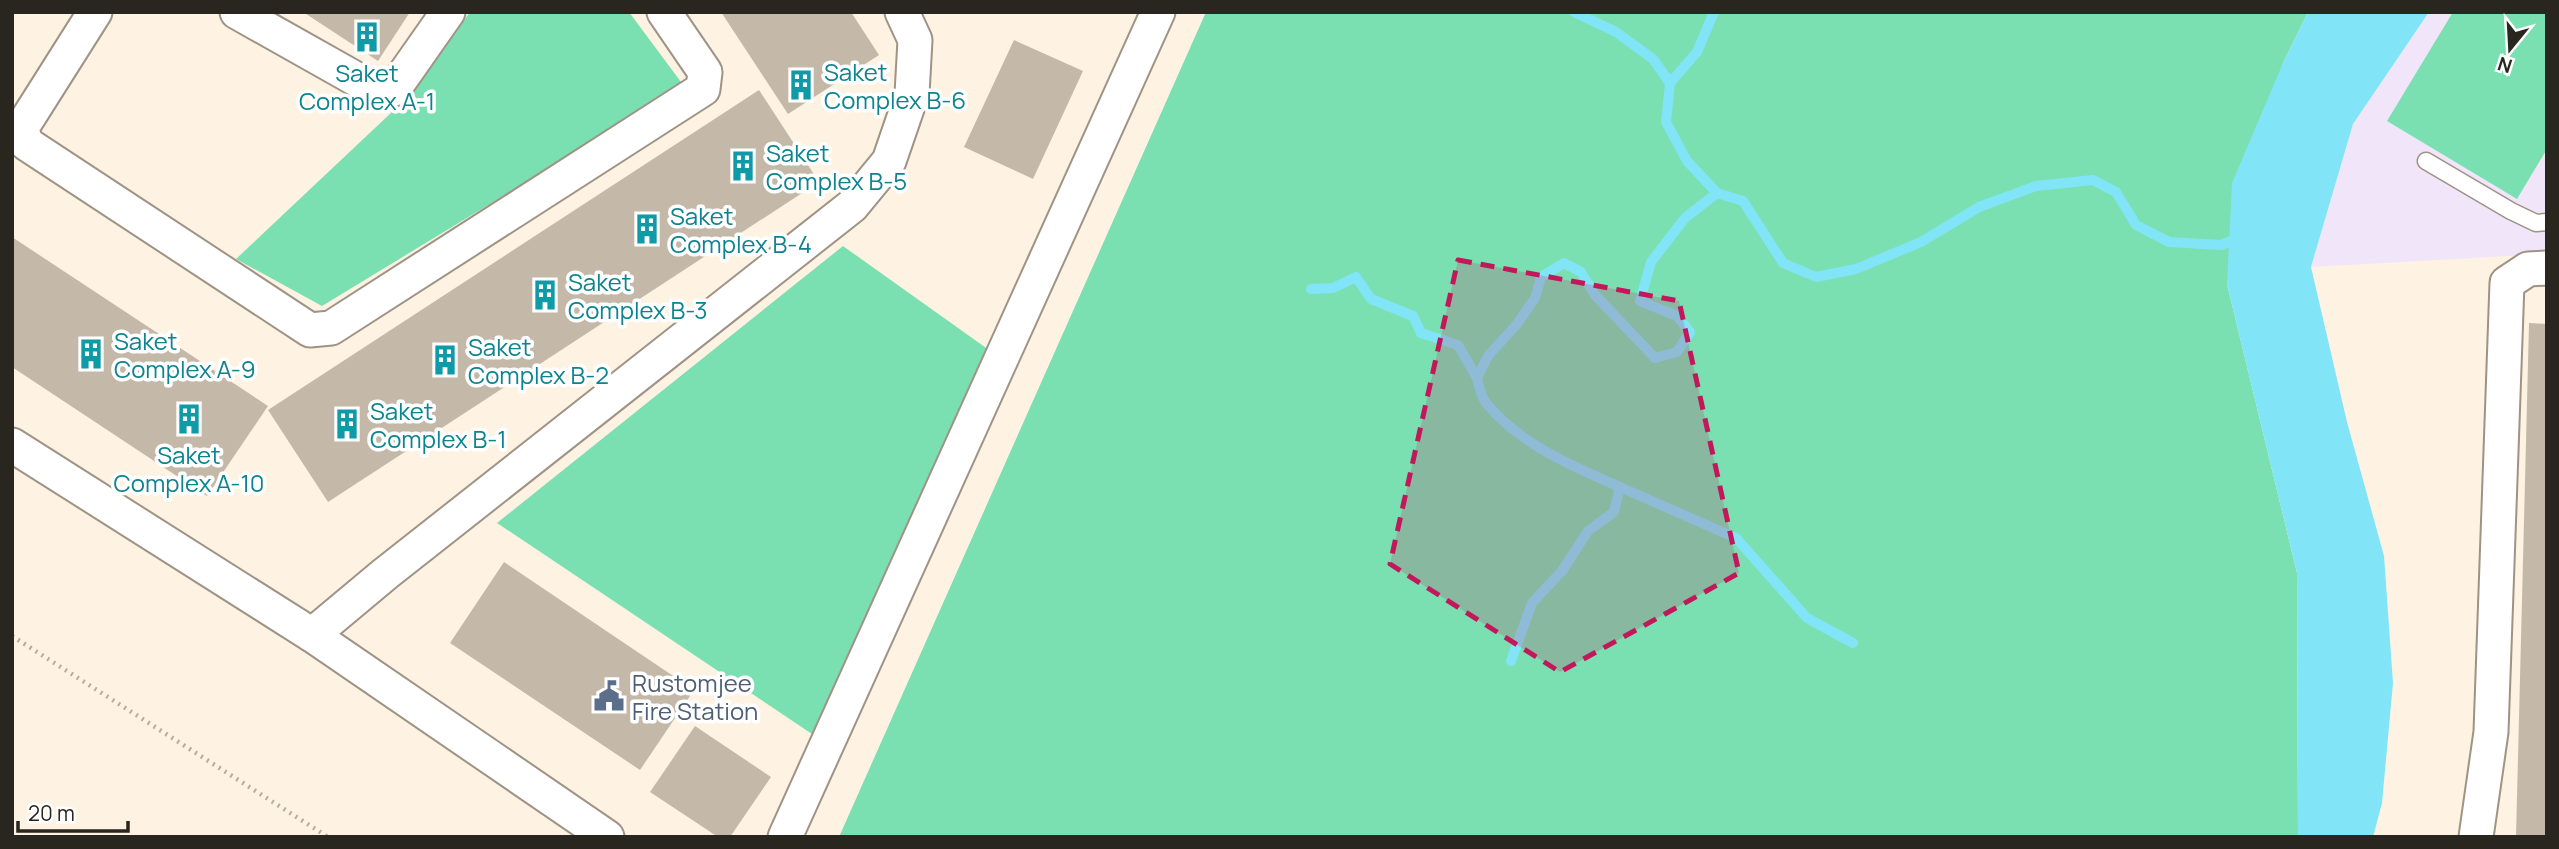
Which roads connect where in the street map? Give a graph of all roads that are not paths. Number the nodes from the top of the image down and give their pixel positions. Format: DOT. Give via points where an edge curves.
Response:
graph roads {
  1 [pos="95,12"];
  2 [pos="237,12"];
  3 [pos="448,12"];
  4 [pos="664,12"];
  5 [pos="902,12"];
  6 [pos="1158,12"];
  7 [pos="2426,161"];
  8 [pos="2547,222"];
  9 [pos="2547,268"];
  10 [pos="12,444"];
  11 [pos="312,635"];
  12 [pos="607,837"];
  13 [pos="785,837"];
  14 [pos="2476,837"];
  1 -- 4 [label="street" via="21,129 26,144 310,330 331,328 703,89 705,72"];
  2 -- 3 [label="street" via="372,88 394,89"];
  5 -- 11 [label="street" via="915,40 912,94 889,161 852,206"];
  6 -- 13 [label="street"];
  7 -- 8 [label="lane" via="2511,211 2536,223"];
  9 -- 14 [label="street" via="2528,270 2507,283 2491,732"];
  10 -- 11 [label="street"];
  11 -- 12 [label="street"];
}
